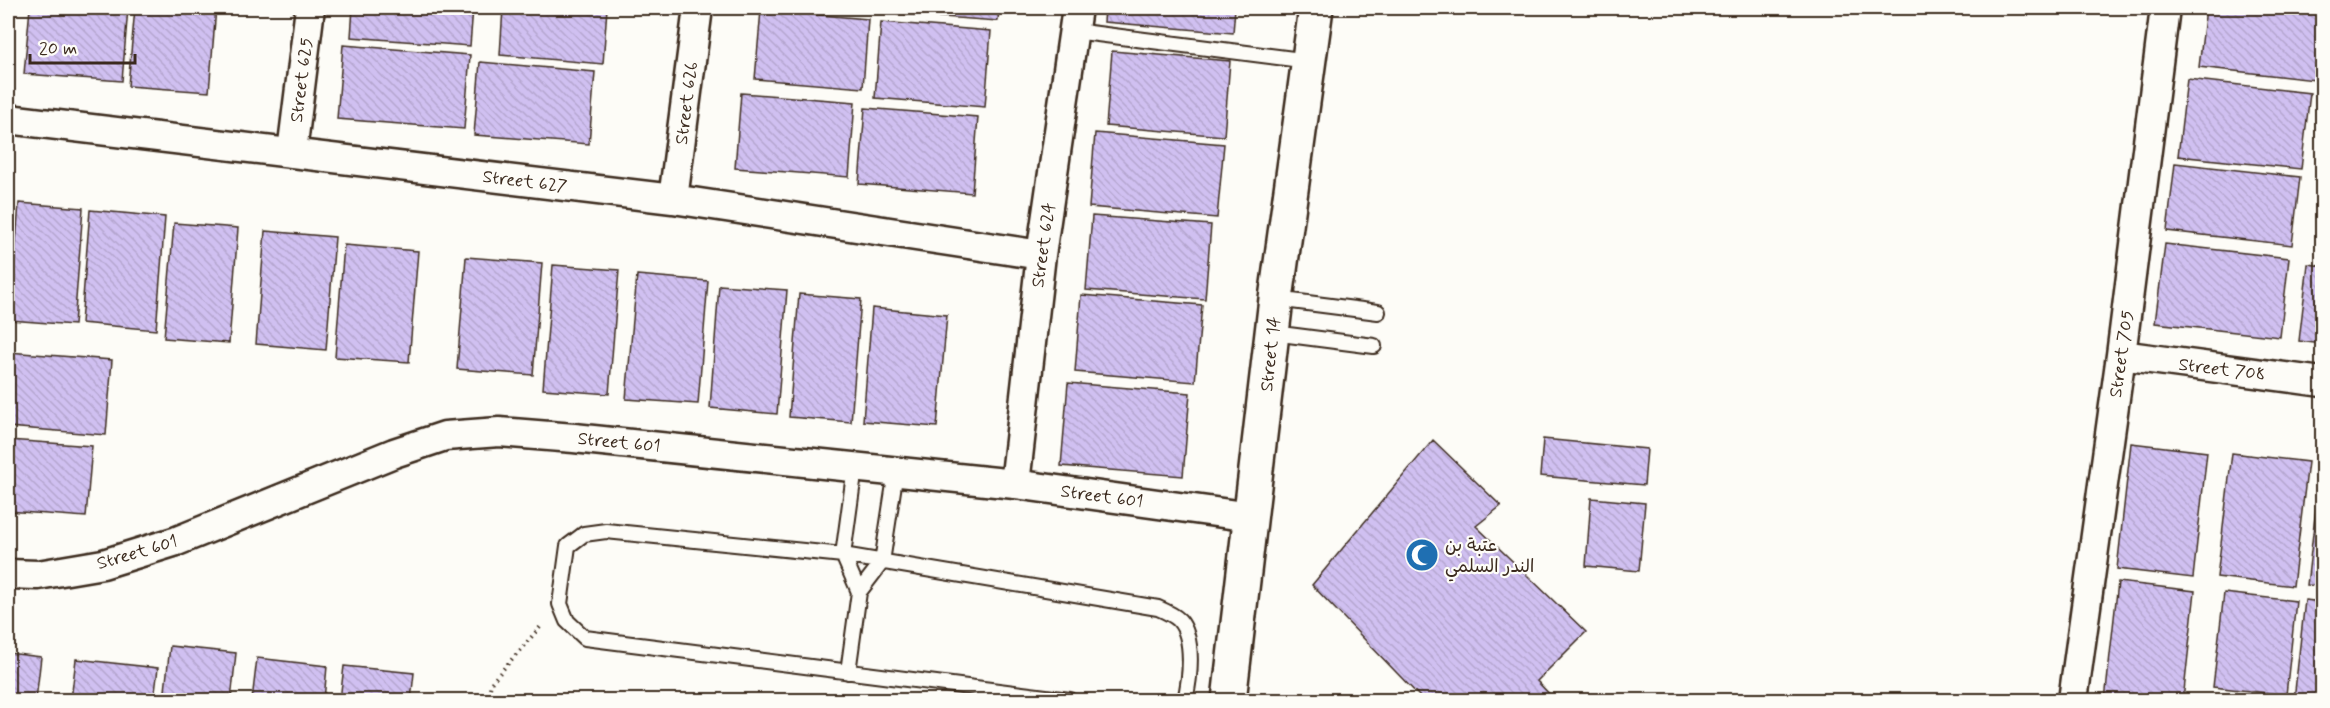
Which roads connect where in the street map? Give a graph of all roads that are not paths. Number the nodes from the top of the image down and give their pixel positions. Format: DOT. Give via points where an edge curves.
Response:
graph roads {
  1 [pos="310,8"];
  2 [pos="698,8"];
  3 [pos="1316,8"];
  4 [pos="2165,8"];
  5 [pos="1076,19"];
  6 [pos="1309,60"];
  7 [pos="8,119"];
  8 [pos="292,152"];
  9 [pos="673,199"];
  10 [pos="1041,255"];
  11 [pos="1276,299"];
  12 [pos="1378,312"];
  13 [pos="1273,333"];
  14 [pos="1374,346"];
  15 [pos="2121,356"];
  16 [pos="2322,382"];
  17 [pos="855,467"];
  18 [pos="896,471"];
  19 [pos="1015,484"];
  20 [pos="1251,518"];
  21 [pos="843,555"];
  22 [pos="882,562"];
  23 [pos="8,574"];
  24 [pos="859,592"];
  25 [pos="848,672"];
  26 [pos="1071,700"];
  27 [pos="1185,700"];
  28 [pos="1229,700"];
  29 [pos="2073,700"];
  1 -- 8 [label="street, Street 625"];
  2 -- 9 [label="street, Street 626"];
  3 -- 6 [label="street, Street 14"];
  4 -- 15 [label="street, Street 705"];
  5 -- 6 [label="lane"];
  5 -- 10 [label="street, Street 624"];
  6 -- 11 [label="street, Street 14"];
  7 -- 8 [label="street, Street 627"];
  8 -- 9 [label="street, Street 627"];
  9 -- 10 [label="street, Street 627"];
  10 -- 19 [label="street, Street 624"];
  11 -- 12 [label="lane"];
  11 -- 13 [label="street, Street 14"];
  13 -- 14 [label="lane"];
  13 -- 20 [label="street, Street 14"];
  15 -- 16 [label="street, Street 708"];
  15 -- 29 [label="street, Street 705"];
  17 -- 18 [label="street, Street 601"];
  17 -- 21 [label="lane"];
  17 -- 23 [label="street, Street 601" via="509,433 446,436 394,453 177,541 103,564 38,575"];
  18 -- 19 [label="street, Street 601"];
  18 -- 22 [label="lane"];
  19 -- 20 [label="street, Street 601"];
  20 -- 28 [label="street, Street 14"];
  21 -- 22 [label="lane"];
  21 -- 24 [label="lane"];
  21 -- 25 [label="lane" via="606,531 584,534 568,546 560,604 567,621 585,638"];
  22 -- 24 [label="lane"];
  22 -- 27 [label="lane" via="1158,608 1178,619 1188,635 1189,682"];
  24 -- 25 [label="lane"];
  25 -- 26 [label="lane"];
}
